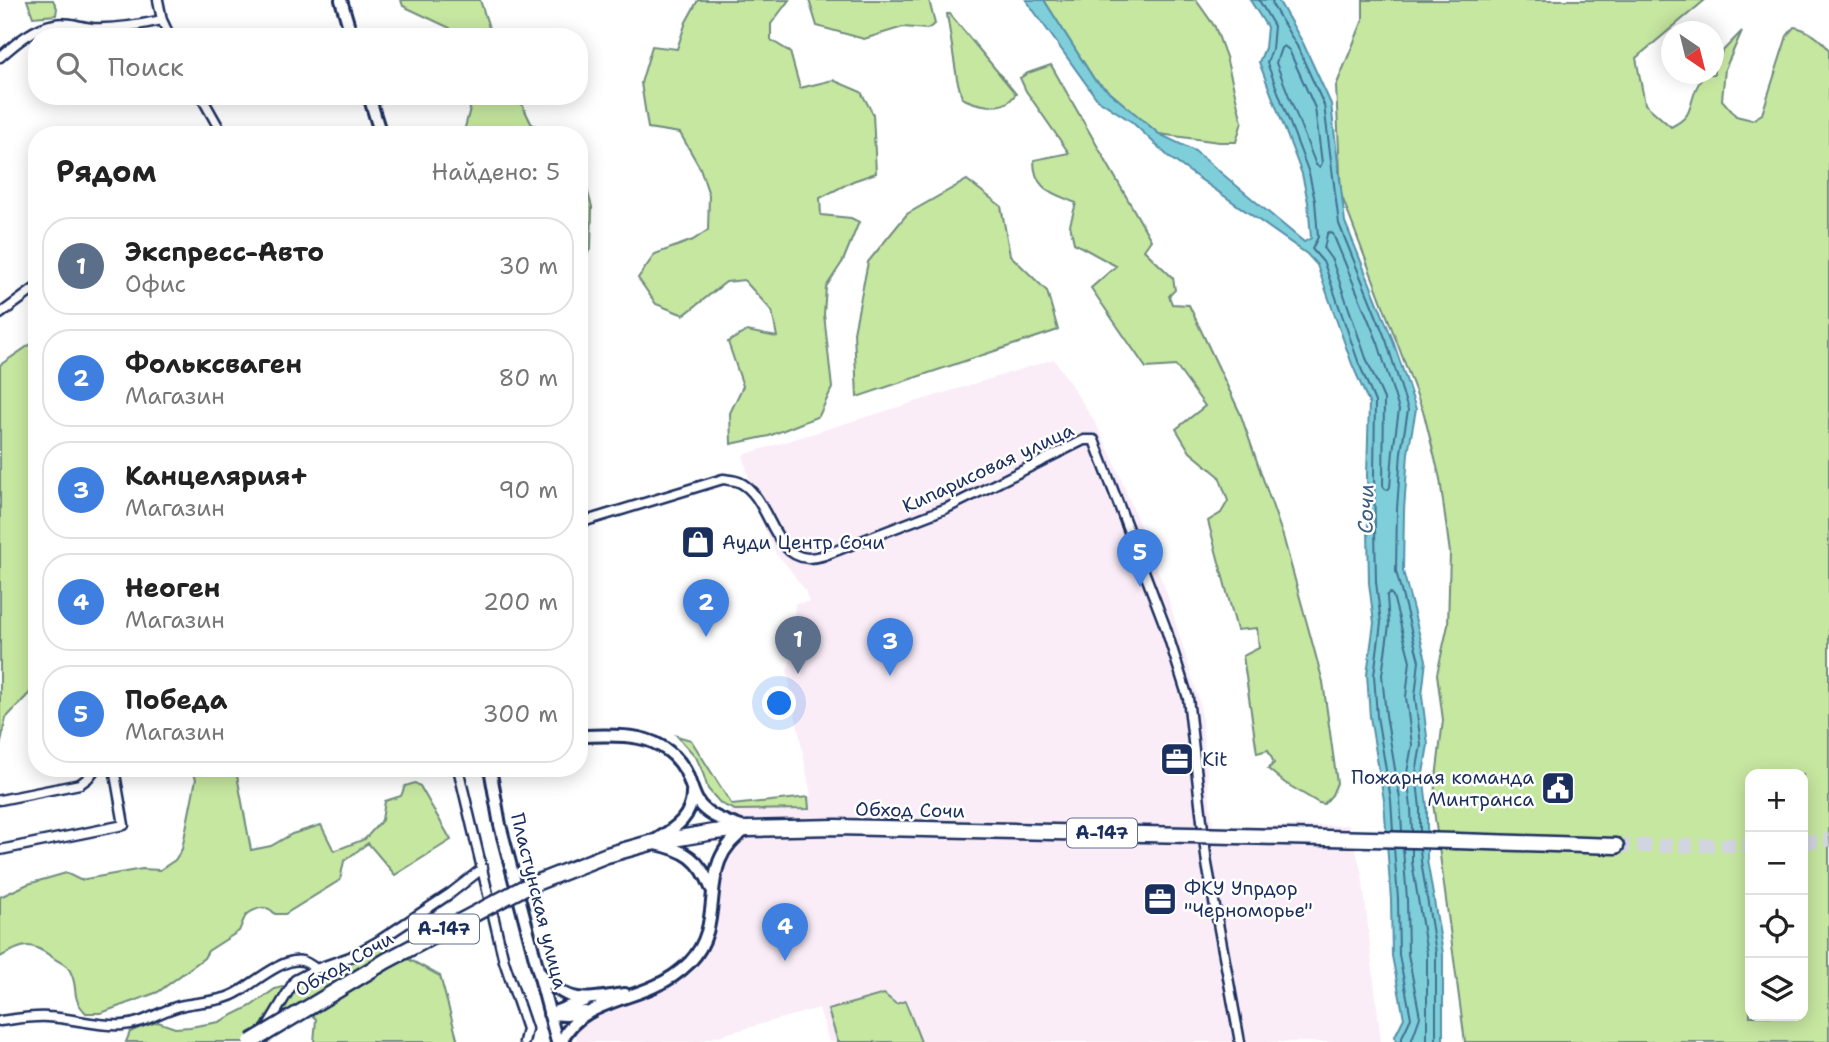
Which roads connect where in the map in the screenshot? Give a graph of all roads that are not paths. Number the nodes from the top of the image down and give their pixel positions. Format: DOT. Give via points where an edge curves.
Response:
graph roads {
  1 [pos="158,0"];
  2 [pos="341,0"];
  3 [pos="163,20"];
  4 [pos="45,28"];
  5 [pos="89,28"];
  6 [pos="103,28"];
  7 [pos="166,28"];
  8 [pos="349,28"];
  9 [pos="28,35"];
  10 [pos="0,57"];
  11 [pos="206,105"];
  12 [pos="372,105"];
  13 [pos="218,126"];
  14 [pos="378,126"];
  15 [pos="28,294"];
  16 [pos="0,314"];
  17 [pos="588,520"];
  18 [pos="588,736"];
  19 [pos="89,777"];
  20 [pos="116,777"];
  21 [pos="460,777"];
  22 [pos="492,777"];
  23 [pos="496,777"];
  24 [pos="493,786"];
  25 [pos="692,788"];
  26 [pos="0,800"];
  27 [pos="747,829"];
  28 [pos="650,843"];
  29 [pos="1616,846"];
  30 [pos="0,850"];
  31 [pos="483,868"];
  32 [pos="712,891"];
  33 [pos="316,969"];
  34 [pos="538,970"];
  35 [pos="588,1005"];
  36 [pos="550,1014"];
  37 [pos="0,1021"];
  38 [pos="251,1042"];
  39 [pos="258,1042"];
  40 [pos="524,1042"];
  41 [pos="556,1042"];
  42 [pos="562,1042"];
  43 [pos="1240,1042"];
  1 -- 3 [label="street"];
  2 -- 8 [label="main road"];
  3 -- 6 [label="street"];
  3 -- 7 [label="street"];
  4 -- 5 [label="street" via="63,23"];
  9 -- 10 [label="street"];
  11 -- 13 [label="street"];
  12 -- 14 [label="main road"];
  15 -- 16 [label="street"];
  17 -- 43 [label="street, Кипарисовая улица" via="733,480 757,499 786,548 811,558 947,508 1084,440 1094,440 1188,698 1203,831"];
  18 -- 25 [label="main road, А-147" via="641,738 664,748 682,765"];
  19 -- 26 [label="street" via="80,784"];
  20 -- 30 [label="street" via="124,825"];
  21 -- 31 [label="street"];
  22 -- 24 [label="main road, Пластунская улица"];
  23 -- 24 [label="main road"];
  24 -- 34 [label="main road, Пластунская улица"];
  25 -- 27 [label="main road, А-147" via="706,811"];
  25 -- 28 [label="main road, А-147" via="689,813"];
  27 -- 28 [label="highway, Обход Сочи / А-147"];
  27 -- 29 [label="highway, Обход Сочи / А-147, bridge" via="836,827"];
  27 -- 32 [label="main road" via="723,852"];
  28 -- 32 [label="main road" via="674,848 693,859"];
  28 -- 38 [label="highway, Обход Сочи / А-147, bridge" via="523,888 386,961"];
  31 -- 33 [label="street" via="377,942"];
  31 -- 40 [label="street" via="504,961 527,1029"];
  32 -- 35 [label="main road" via="710,927 684,969 638,992"];
  33 -- 37 [label="street" via="303,961 289,962 232,996 177,1006 125,1026 46,1016"];
  33 -- 39 [label="street" via="295,980"];
  34 -- 35 [label="main road" via="559,992"];
  34 -- 36 [label="main road, Пластунская улица"];
  35 -- 36 [label="main road"];
  35 -- 42 [label="main road"];
  36 -- 41 [label="main road, Пластунская улица"];
}
